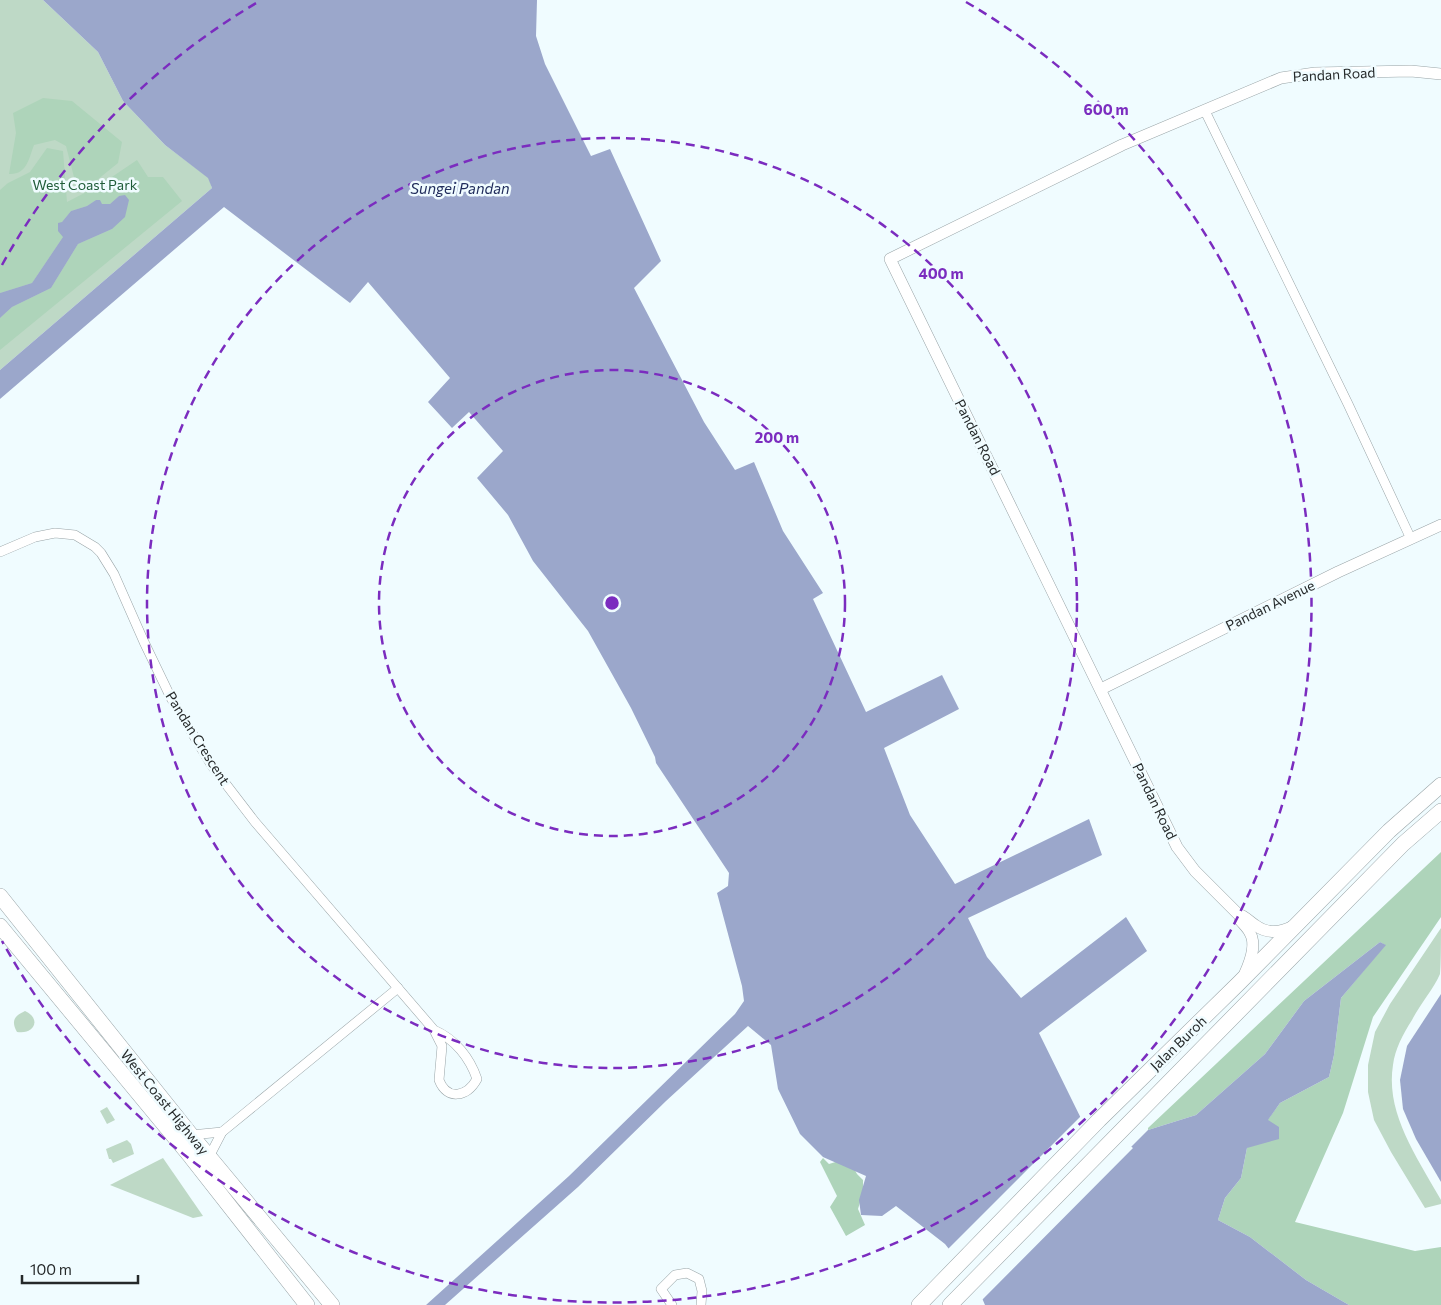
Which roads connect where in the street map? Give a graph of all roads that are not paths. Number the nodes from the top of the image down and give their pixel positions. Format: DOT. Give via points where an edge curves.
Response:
graph roads {
  1 [pos="1441,74"];
  2 [pos="1205,111"];
  3 [pos="1441,524"];
  4 [pos="1411,539"];
  5 [pos="0,552"];
  6 [pos="1101,689"];
  7 [pos="1441,785"];
  8 [pos="1441,811"];
  9 [pos="0,896"];
  10 [pos="1238,914"];
  11 [pos="1297,924"];
  12 [pos="0,926"];
  13 [pos="1239,984"];
  14 [pos="398,988"];
  15 [pos="87,1006"];
  16 [pos="75,1017"];
  17 [pos="434,1030"];
  18 [pos="222,1132"];
  19 [pos="191,1135"];
  20 [pos="209,1157"];
  21 [pos="307,1305"];
  22 [pos="332,1305"];
  23 [pos="672,1305"];
  24 [pos="701,1305"];
  25 [pos="919,1305"];
  26 [pos="950,1305"];
  1 -- 2 [label="street, Pandan Road" via="1411,71 1291,75"];
  2 -- 4 [label="street"];
  2 -- 6 [label="street, Pandan Road" via="1122,145 890,259"];
  3 -- 4 [label="street, Pandan Avenue"];
  4 -- 6 [label="street, Pandan Avenue"];
  5 -- 14 [label="street, Pandan Crescent" via="35,537 55,533 75,535 101,553 172,698 217,772"];
  6 -- 10 [label="street, Pandan Road" via="1185,859"];
  7 -- 11 [label="highway, Jalan Buroh" via="1389,831"];
  8 -- 26 [label="highway, Jalan Buroh" via="1403,844"];
  9 -- 15 [label="highway, West Coast Highway"];
  10 -- 11 [label="street, Pandan Road" via="1268,931 1283,930"];
  10 -- 13 [label="street, Pandan Road" via="1252,940 1250,960"];
  11 -- 13 [label="highway, Jalan Buroh"];
  12 -- 16 [label="highway, West Coast Highway"];
  13 -- 25 [label="highway, Jalan Buroh" via="1099,1120"];
  14 -- 17 [label="street, Pandan Crescent"];
  14 -- 18 [label="street"];
  15 -- 16 [label="highway" via="79,1007"];
  15 -- 19 [label="highway, West Coast Highway"];
  16 -- 21 [label="highway, West Coast Highway" via="191,1156"];
  17 -- 17 [label="street, Pandan Crescent" via="450,1038 472,1065 477,1079 467,1092 451,1094 441,1085 442,1046"];
  18 -- 19 [label="street"];
  18 -- 20 [label="street"];
  19 -- 20 [label="highway, West Coast Highway"];
  20 -- 22 [label="highway, West Coast Highway"];
  23 -- 24 [label="street" via="660,1288 675,1275 688,1273 699,1278"];
}
